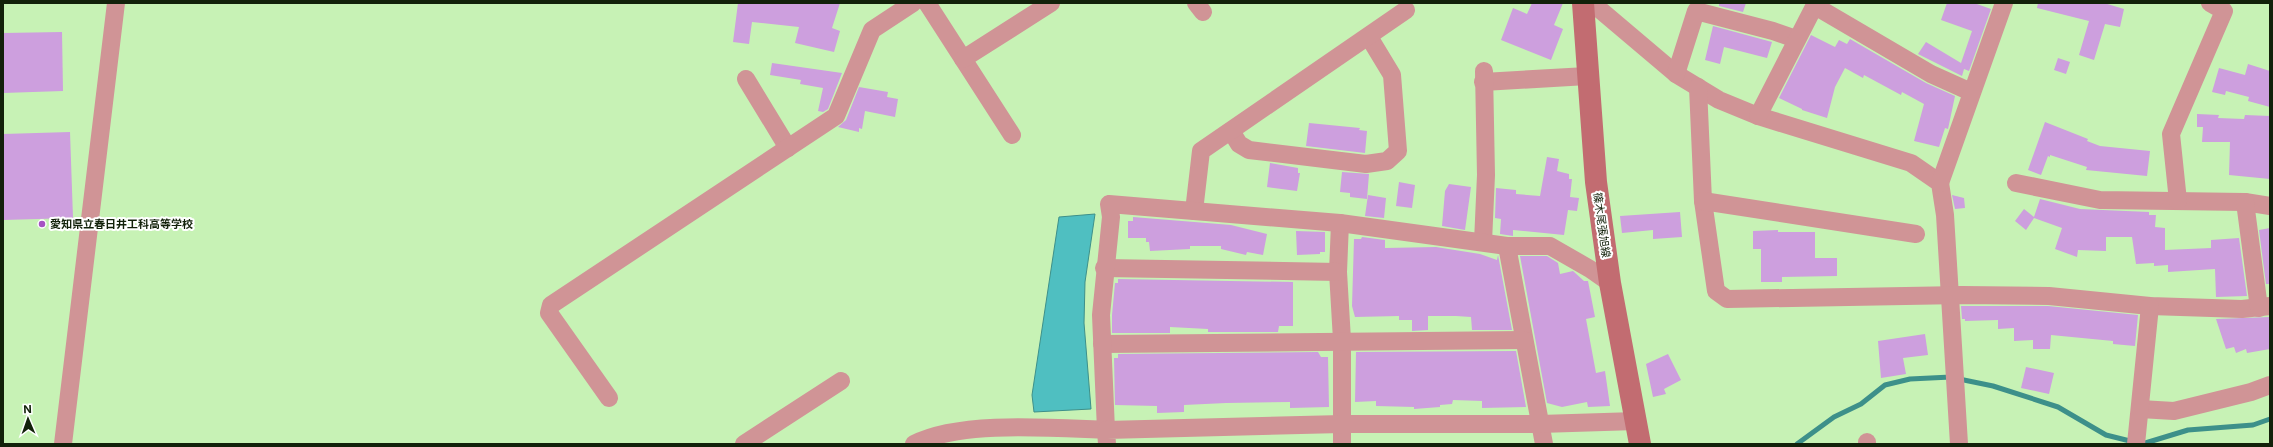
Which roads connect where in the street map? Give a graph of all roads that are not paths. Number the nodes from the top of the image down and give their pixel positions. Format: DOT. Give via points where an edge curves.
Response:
graph roads {
  1 [pos="116,3"];
  2 [pos="912,3"];
  3 [pos="927,3"];
  4 [pos="1051,3"];
  5 [pos="1583,3"];
  6 [pos="1592,3"];
  7 [pos="2004,3"];
  8 [pos="2210,3"];
  9 [pos="1815,5"];
  10 [pos="1406,10"];
  11 [pos="1369,37"];
  12 [pos="1796,39"];
  13 [pos="963,59"];
  14 [pos="1676,74"];
  15 [pos="1587,76"];
  16 [pos="746,79"];
  17 [pos="1698,87"];
  18 [pos="1971,92"];
  19 [pos="1758,116"];
  20 [pos="1231,131"];
  21 [pos="1012,134"];
  22 [pos="788,148"];
  23 [pos="1940,183"];
  24 [pos="2016,183"];
  25 [pos="2178,200"];
  26 [pos="1703,202"];
  27 [pos="2245,202"];
  28 [pos="2270,206"];
  29 [pos="1194,211"];
  30 [pos="1340,223"];
  31 [pos="1916,234"];
  32 [pos="1483,242"];
  33 [pos="1507,246"];
  34 [pos="1104,268"];
  35 [pos="1338,272"];
  36 [pos="1610,283"];
  37 [pos="1951,294"];
  38 [pos="2150,306"];
  39 [pos="2265,307"];
  40 [pos="1342,340"];
  41 [pos="1524,340"];
  42 [pos="1102,344"];
  43 [pos="840,381"];
  44 [pos="2270,385"];
  45 [pos="609,398"];
  46 [pos="2140,409"];
  47 [pos="1636,421"];
  48 [pos="1342,424"];
  49 [pos="1540,424"];
  50 [pos="1107,437"];
  51 [pos="2136,440"];
  52 [pos="63,444"];
  53 [pos="744,444"];
  54 [pos="914,444"];
  55 [pos="1342,444"];
  56 [pos="1544,444"];
  57 [pos="1640,444"];
  58 [pos="1959,444"];
  1 -- 52 [label="street"];
  2 -- 22 [label="street" via="872,30 836,116"];
  3 -- 13 [label="street"];
  4 -- 13 [label="street"];
  5 -- 15 [label="main road, 篠木尾張旭線"];
  6 -- 14 [label="street"];
  7 -- 18 [label="street"];
  8 -- 25 [label="street" via="2224,11 2170,134"];
  9 -- 12 [label="street"];
  9 -- 18 [label="street" via="1931,74"];
  10 -- 11 [label="street"];
  11 -- 20 [label="street"];
  11 -- 20 [label="street" via="1392,75 1398,151 1387,161 1366,164 1249,150 1239,144"];
  12 -- 14 [label="street" via="1696,11"];
  12 -- 19 [label="street"];
  13 -- 21 [label="street"];
  14 -- 17 [label="street"];
  15 -- 32 [label="street" via="1483,76 1486,175"];
  15 -- 36 [label="main road, 篠木尾張旭線" via="1596,182"];
  16 -- 22 [label="street"];
  17 -- 19 [label="street" via="1719,100"];
  17 -- 26 [label="street"];
  18 -- 23 [label="street"];
  19 -- 23 [label="street" via="1911,163"];
  20 -- 29 [label="street" via="1201,151"];
  22 -- 45 [label="street" via="551,305 549,313"];
  23 -- 37 [label="street" via="1946,215"];
  24 -- 25 [label="street" via="2100,200"];
  25 -- 27 [label="street"];
  26 -- 31 [label="street"];
  26 -- 37 [label="street" via="1716,290 1727,299"];
  27 -- 28 [label="street"];
  27 -- 39 [label="street"];
  29 -- 30 [label="street"];
  29 -- 34 [label="street" via="1109,204 1111,217"];
  30 -- 32 [label="street"];
  30 -- 35 [label="street"];
  32 -- 33 [label="street"];
  33 -- 36 [label="street" via="1550,246"];
  33 -- 41 [label="street"];
  34 -- 35 [label="street"];
  34 -- 42 [label="street"];
  35 -- 40 [label="street"];
  36 -- 47 [label="main road, 篠木尾張旭線"];
  37 -- 38 [label="street" via="2049,296"];
  37 -- 58 [label="street"];
  38 -- 39 [label="street"];
  38 -- 46 [label="street"];
  40 -- 41 [label="street"];
  40 -- 42 [label="street"];
  40 -- 48 [label="street"];
  41 -- 49 [label="street"];
  42 -- 50 [label="street"];
  43 -- 53 [label="street"];
  44 -- 46 [label="street" via="2174,411"];
  46 -- 51 [label="street"];
  47 -- 49 [label="street"];
  47 -- 57 [label="main road, 篠木尾張旭線"];
  48 -- 49 [label="street"];
  48 -- 50 [label="street"];
  48 -- 55 [label="street"];
  49 -- 56 [label="street"];
  50 -- 54 [label="street" via="1020,427 953,432 926,438"];
}
